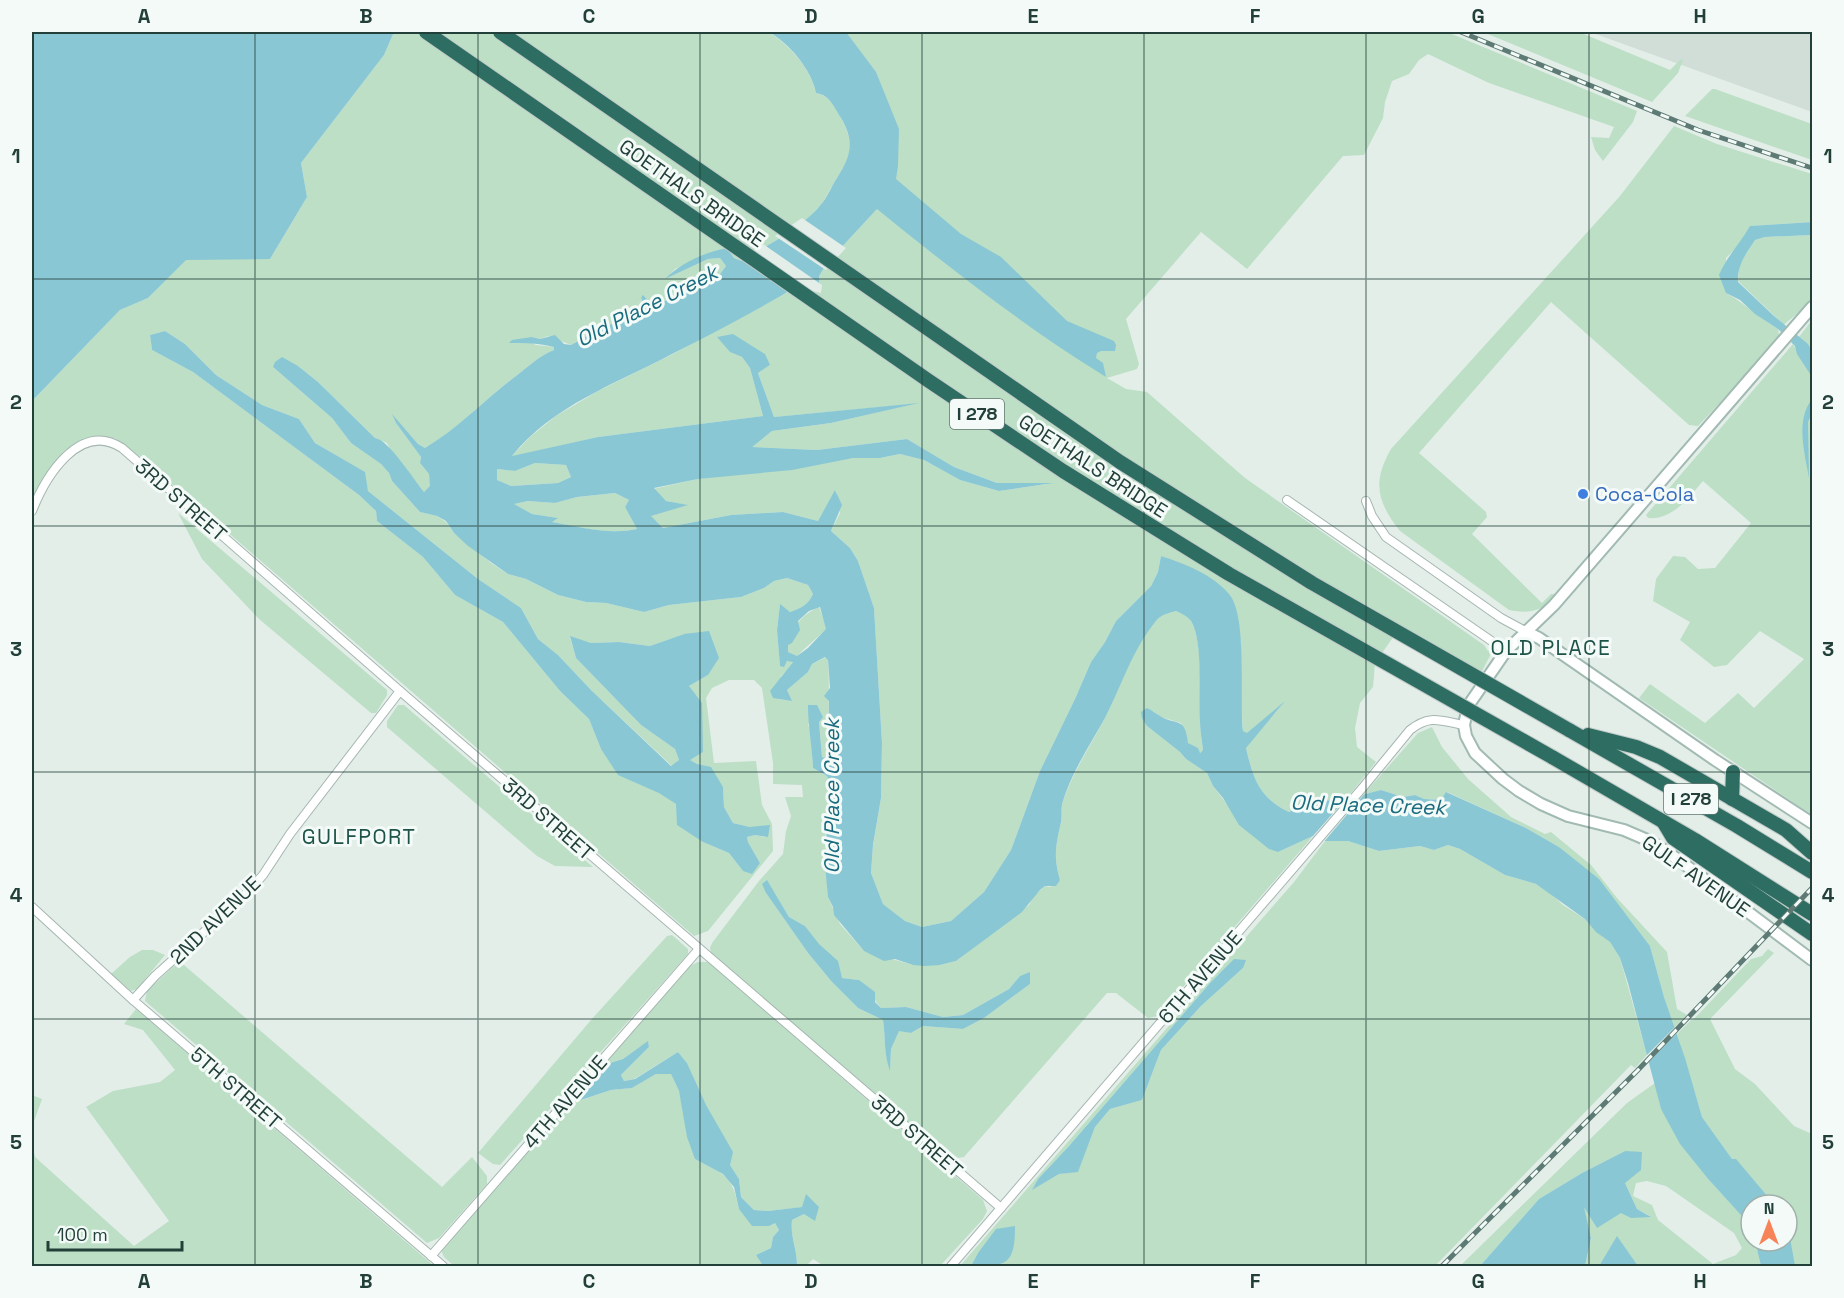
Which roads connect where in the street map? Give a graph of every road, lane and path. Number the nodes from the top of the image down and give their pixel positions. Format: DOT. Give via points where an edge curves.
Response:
graph roads {
  1 [pos="426,32"];
  2 [pos="500,32"];
  3 [pos="1812,307"];
  4 [pos="1287,500"];
  5 [pos="1366,501"];
  6 [pos="32,512"];
  7 [pos="1525,631"];
  8 [pos="1506,651"];
  9 [pos="400,691"];
  10 [pos="1464,725"];
  11 [pos="1569,730"];
  12 [pos="1733,772"];
  13 [pos="1732,799"];
  14 [pos="1663,821"];
  15 [pos="1812,824"];
  16 [pos="1812,853"];
  17 [pos="1812,872"];
  18 [pos="32,907"];
  19 [pos="1812,914"];
  20 [pos="1812,934"];
  21 [pos="699,949"];
  22 [pos="1812,960"];
  23 [pos="133,1000"];
  24 [pos="1001,1208"];
  25 [pos="431,1256"];
  26 [pos="443,1266"];
  27 [pos="951,1266"];
  1 -- 14 [label="highway, GOETHALS BRIDGE / I 278, bridge" via="1063,471 1229,574"];
  2 -- 11 [label="highway, GOETHALS BRIDGE / I 278, bridge" via="1147,480 1340,600"];
  3 -- 7 [label="street" via="1554,605"];
  4 -- 8 [label="street"];
  5 -- 7 [label="street" via="1386,537"];
  6 -- 9 [label="street, 3RD STREET" via="58,466 80,445 103,440 122,448"];
  7 -- 8 [label="street"];
  7 -- 12 [label="street"];
  8 -- 10 [label="street" via="1468,706"];
  9 -- 21 [label="street, 3RD STREET"];
  9 -- 23 [label="street, 2ND AVENUE" via="263,875"];
  10 -- 22 [label="street, GULF AVENUE" via="1475,753 1519,791 1568,816 1624,830 1652,842"];
  10 -- 24 [label="street, 6TH AVENUE" via="1428,719 1410,730"];
  11 -- 13 [label="highway" via="1653,753"];
  11 -- 17 [label="highway, I 278"];
  12 -- 13 [label="highway"];
  12 -- 15 [label="street"];
  13 -- 16 [label="highway" via="1795,836"];
  14 -- 19 [label="highway, I 278"];
  14 -- 20 [label="highway" via="1673,838"];
  18 -- 23 [label="street, 5TH STREET"];
  21 -- 24 [label="street, 3RD STREET"];
  21 -- 25 [label="street, 4TH AVENUE"];
  23 -- 25 [label="street, 5TH STREET"];
  24 -- 27 [label="street, 6TH AVENUE"];
  25 -- 26 [label="street, 5TH STREET"];
}
